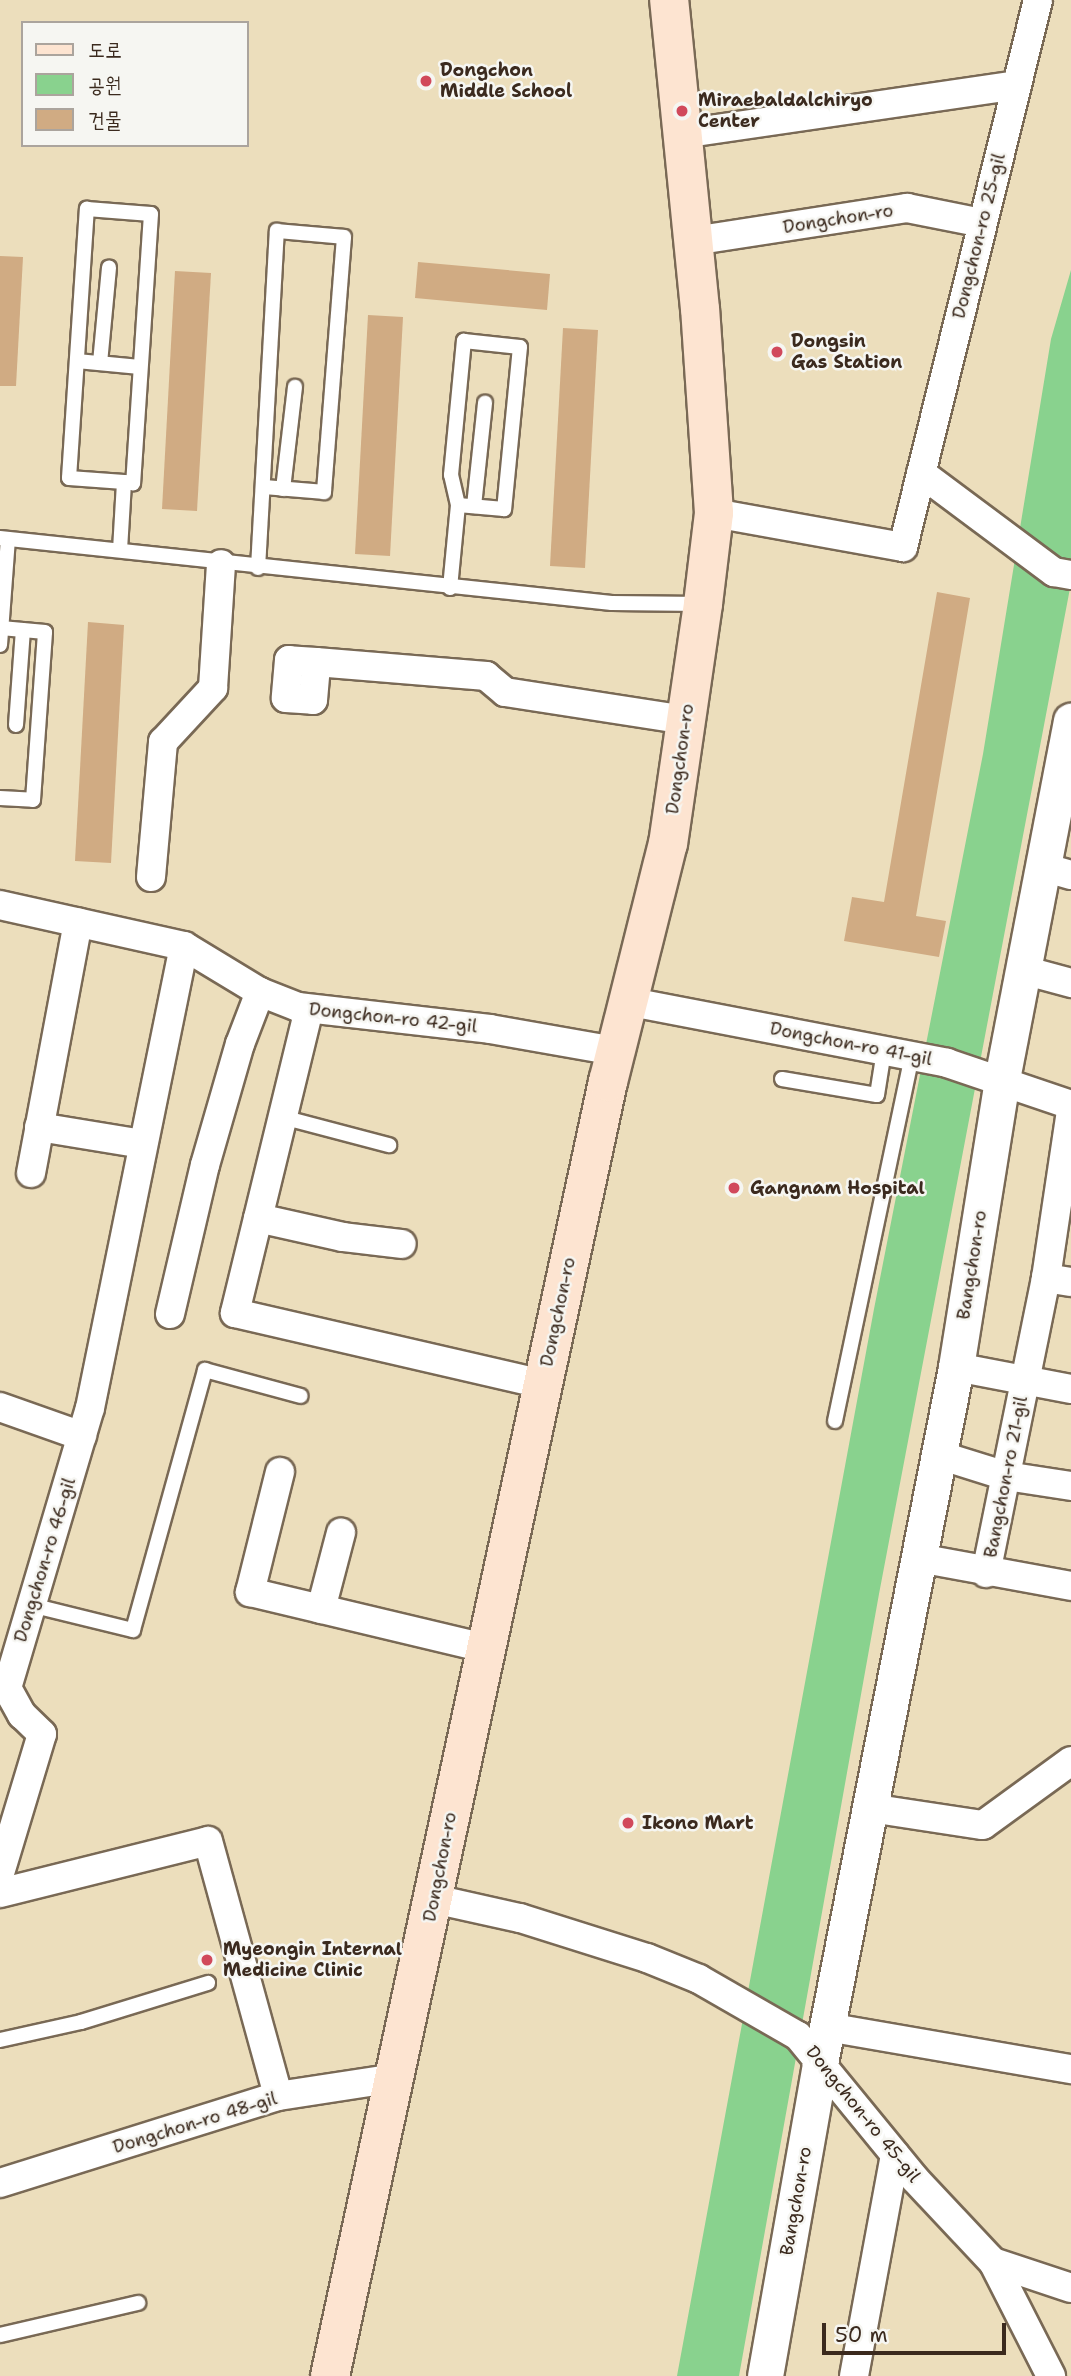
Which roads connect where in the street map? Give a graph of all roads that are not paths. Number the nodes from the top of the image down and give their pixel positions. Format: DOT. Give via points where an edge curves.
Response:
graph roads {
  1 [pos="669,0"];
  2 [pos="1038,0"];
  3 [pos="1016,85"];
  4 [pos="682,134"];
  5 [pos="982,223"];
  6 [pos="693,242"];
  7 [pos="109,267"];
  8 [pos="77,361"];
  9 [pos="100,363"];
  10 [pos="140,367"];
  11 [pos="295,387"];
  12 [pos="485,403"];
  13 [pos="921,473"];
  14 [pos="124,482"];
  15 [pos="265,487"];
  16 [pos="283,489"];
  17 [pos="458,505"];
  18 [pos="474,506"];
  19 [pos="714,513"];
  20 [pos="4,539"];
  21 [pos="120,550"];
  22 [pos="221,564"];
  23 [pos="258,568"];
  24 [pos="1071,575"];
  25 [pos="450,588"];
  26 [pos="703,604"];
  27 [pos="1,628"];
  28 [pos="23,630"];
  29 [pos="0,645"];
  30 [pos="316,662"];
  31 [pos="686,720"];
  32 [pos="1071,722"];
  33 [pos="16,725"];
  34 [pos="0,798"];
  35 [pos="1057,871"];
  36 [pos="151,877"];
  37 [pos="0,905"];
  38 [pos="78,922"];
  39 [pos="184,946"];
  40 [pos="1023,970"];
  41 [pos="1071,983"];
  42 [pos="260,992"];
  43 [pos="626,1001"];
  44 [pos="309,1009"];
  45 [pos="615,1051"];
  46 [pos="884,1051"];
  47 [pos="912,1056"];
  48 [pos="782,1079"];
  49 [pos="1002,1079"];
  50 [pos="1071,1108"];
  51 [pos="282,1117"];
  52 [pos="39,1127"];
  53 [pos="144,1144"];
  54 [pos="390,1145"];
  55 [pos="31,1173"];
  56 [pos="258,1218"];
  57 [pos="402,1244"];
  58 [pos="1059,1280"];
  59 [pos="170,1314"];
  60 [pos="956,1367"];
  61 [pos="1026,1381"];
  62 [pos="542,1384"];
  63 [pos="1071,1389"];
  64 [pos="301,1396"];
  65 [pos="0,1407"];
  66 [pos="835,1421"];
  67 [pos="82,1436"];
  68 [pos="939,1455"];
  69 [pos="280,1472"];
  70 [pos="1006,1476"];
  71 [pos="1071,1486"];
  72 [pos="341,1533"];
  73 [pos="919,1558"];
  74 [pos="986,1573"];
  75 [pos="1071,1586"];
  76 [pos="31,1605"];
  77 [pos="321,1609"];
  78 [pos="485,1648"];
  79 [pos="5,1675"];
  80 [pos="1071,1761"];
  81 [pos="870,1808"];
  82 [pos="0,1873"];
  83 [pos="0,1893"];
  84 [pos="434,1899"];
  85 [pos="208,1983"];
  86 [pos="827,2027"];
  87 [pos="0,2040"];
  88 [pos="820,2063"];
  89 [pos="1071,2069"];
  90 [pos="395,2078"];
  91 [pos="278,2096"];
  92 [pos="895,2155"];
  93 [pos="0,2183"];
  94 [pos="993,2262"];
  95 [pos="1071,2288"];
  96 [pos="138,2303"];
  97 [pos="0,2335"];
  98 [pos="330,2376"];
  99 [pos="765,2376"];
  100 [pos="854,2376"];
  101 [pos="1051,2376"];
  1 -- 4 [label="main road, Dongchon-ro"];
  2 -- 3 [label="street, Dongchon-ro 25-gil"];
  3 -- 4 [label="street"];
  3 -- 5 [label="street, Dongchon-ro 25-gil"];
  4 -- 6 [label="main road, Dongchon-ro"];
  5 -- 6 [label="street, Dongchon-ro" via="907,208"];
  5 -- 13 [label="street, Dongchon-ro 25-gil"];
  6 -- 19 [label="main road, Dongchon-ro"];
  7 -- 9 [label="lane"];
  8 -- 9 [label="lane"];
  8 -- 10 [label="lane" via="87,209 151,214"];
  8 -- 14 [label="lane" via="69,478"];
  9 -- 10 [label="lane"];
  10 -- 14 [label="lane" via="132,482"];
  11 -- 16 [label="lane"];
  12 -- 18 [label="lane"];
  13 -- 19 [label="street, Dongchon-ro 25-gil" via="903,547"];
  13 -- 24 [label="street" via="1054,572"];
  14 -- 21 [label="lane"];
  15 -- 16 [label="lane"];
  15 -- 16 [label="lane" via="262,465 277,231 344,237 324,492"];
  15 -- 23 [label="lane"];
  17 -- 18 [label="lane"];
  17 -- 18 [label="lane" via="451,475 464,341 520,347 504,509"];
  17 -- 25 [label="lane"];
  19 -- 26 [label="main road, Dongchon-ro"];
  20 -- 21 [label="lane"];
  20 -- 27 [label="lane"];
  21 -- 22 [label="lane"];
  22 -- 23 [label="lane"];
  22 -- 36 [label="street" via="213,688 163,742"];
  23 -- 25 [label="lane"];
  25 -- 26 [label="lane" via="612,603"];
  26 -- 31 [label="main road, Dongchon-ro"];
  27 -- 28 [label="lane"];
  27 -- 29 [label="lane"];
  28 -- 33 [label="lane"];
  28 -- 34 [label="lane" via="45,632 33,800"];
  30 -- 31 [label="street" via="486,676 505,692"];
  31 -- 43 [label="main road, Dongchon-ro" via="667,844"];
  32 -- 35 [label="street, Bangchon-ro"];
  35 -- 40 [label="street, Bangchon-ro"];
  37 -- 38 [label="street, Dongchon-ro 42-gil"];
  38 -- 39 [label="street, Dongchon-ro 42-gil"];
  38 -- 52 [label="street"];
  39 -- 42 [label="street, Dongchon-ro 42-gil"];
  39 -- 53 [label="street"];
  40 -- 41 [label="street"];
  40 -- 49 [label="street, Bangchon-ro"];
  42 -- 44 [label="street, Dongchon-ro 42-gil"];
  42 -- 59 [label="street" via="208,1153"];
  43 -- 45 [label="main road, Dongchon-ro"];
  43 -- 46 [label="street, Dongchon-ro 41-gil"];
  44 -- 45 [label="street, Dongchon-ro 42-gil" via="490,1029"];
  44 -- 51 [label="street"];
  45 -- 62 [label="main road, Dongchon-ro"];
  46 -- 47 [label="street, Dongchon-ro 41-gil"];
  46 -- 48 [label="lane" via="877,1095"];
  47 -- 49 [label="street, Dongchon-ro 41-gil"];
  47 -- 66 [label="lane"];
  49 -- 50 [label="street, Dongchon-ro 41-gil"];
  49 -- 60 [label="street, Bangchon-ro"];
  50 -- 58 [label="street, Bangchon-ro 21-gil"];
  51 -- 54 [label="lane"];
  51 -- 56 [label="street"];
  52 -- 53 [label="street"];
  52 -- 55 [label="street"];
  53 -- 67 [label="street, Dongchon-ro 46-gil"];
  56 -- 57 [label="street" via="343,1237"];
  56 -- 62 [label="street" via="235,1313"];
  58 -- 61 [label="street, Bangchon-ro 21-gil"];
  60 -- 61 [label="street"];
  60 -- 68 [label="street, Bangchon-ro"];
  61 -- 63 [label="street, Bangchon-ro 21-gil"];
  61 -- 70 [label="street, Bangchon-ro 21-gil"];
  62 -- 78 [label="main road, Dongchon-ro"];
  64 -- 76 [label="lane" via="205,1370 133,1630"];
  65 -- 67 [label="street"];
  67 -- 76 [label="street, Dongchon-ro 46-gil"];
  68 -- 70 [label="street"];
  68 -- 73 [label="street, Bangchon-ro"];
  69 -- 77 [label="street" via="250,1592"];
  70 -- 71 [label="street"];
  70 -- 74 [label="street, Bangchon-ro 21-gil"];
  72 -- 77 [label="street"];
  73 -- 74 [label="street, Bangchon-ro 21-gil"];
  73 -- 81 [label="street, Bangchon-ro"];
  74 -- 75 [label="street, Bangchon-ro 21-gil"];
  76 -- 79 [label="street, Dongchon-ro 46-gil"];
  77 -- 78 [label="street"];
  78 -- 84 [label="main road, Dongchon-ro"];
  79 -- 82 [label="street, Dongchon-ro 46-gil" via="22,1716 42,1734"];
  80 -- 81 [label="street" via="984,1825"];
  81 -- 86 [label="street, Bangchon-ro"];
  83 -- 91 [label="street" via="208,1841"];
  84 -- 88 [label="street, Dongchon-ro 45-gil" via="520,1919 699,1979 798,2036"];
  84 -- 90 [label="main road, Dongchon-ro"];
  85 -- 87 [label="lane" via="81,2022"];
  86 -- 88 [label="street, Bangchon-ro"];
  86 -- 89 [label="street"];
  88 -- 92 [label="street, Dongchon-ro 45-gil"];
  88 -- 99 [label="street, Bangchon-ro"];
  90 -- 91 [label="street, Dongchon-ro 48-gil"];
  90 -- 98 [label="main road, Dongchon-ro"];
  91 -- 93 [label="street, Dongchon-ro 48-gil"];
  92 -- 94 [label="street, Dongchon-ro 45-gil"];
  92 -- 100 [label="street"];
  94 -- 95 [label="street"];
  94 -- 101 [label="street, Dongchon-ro 45-gil"];
  96 -- 97 [label="lane"];
}
